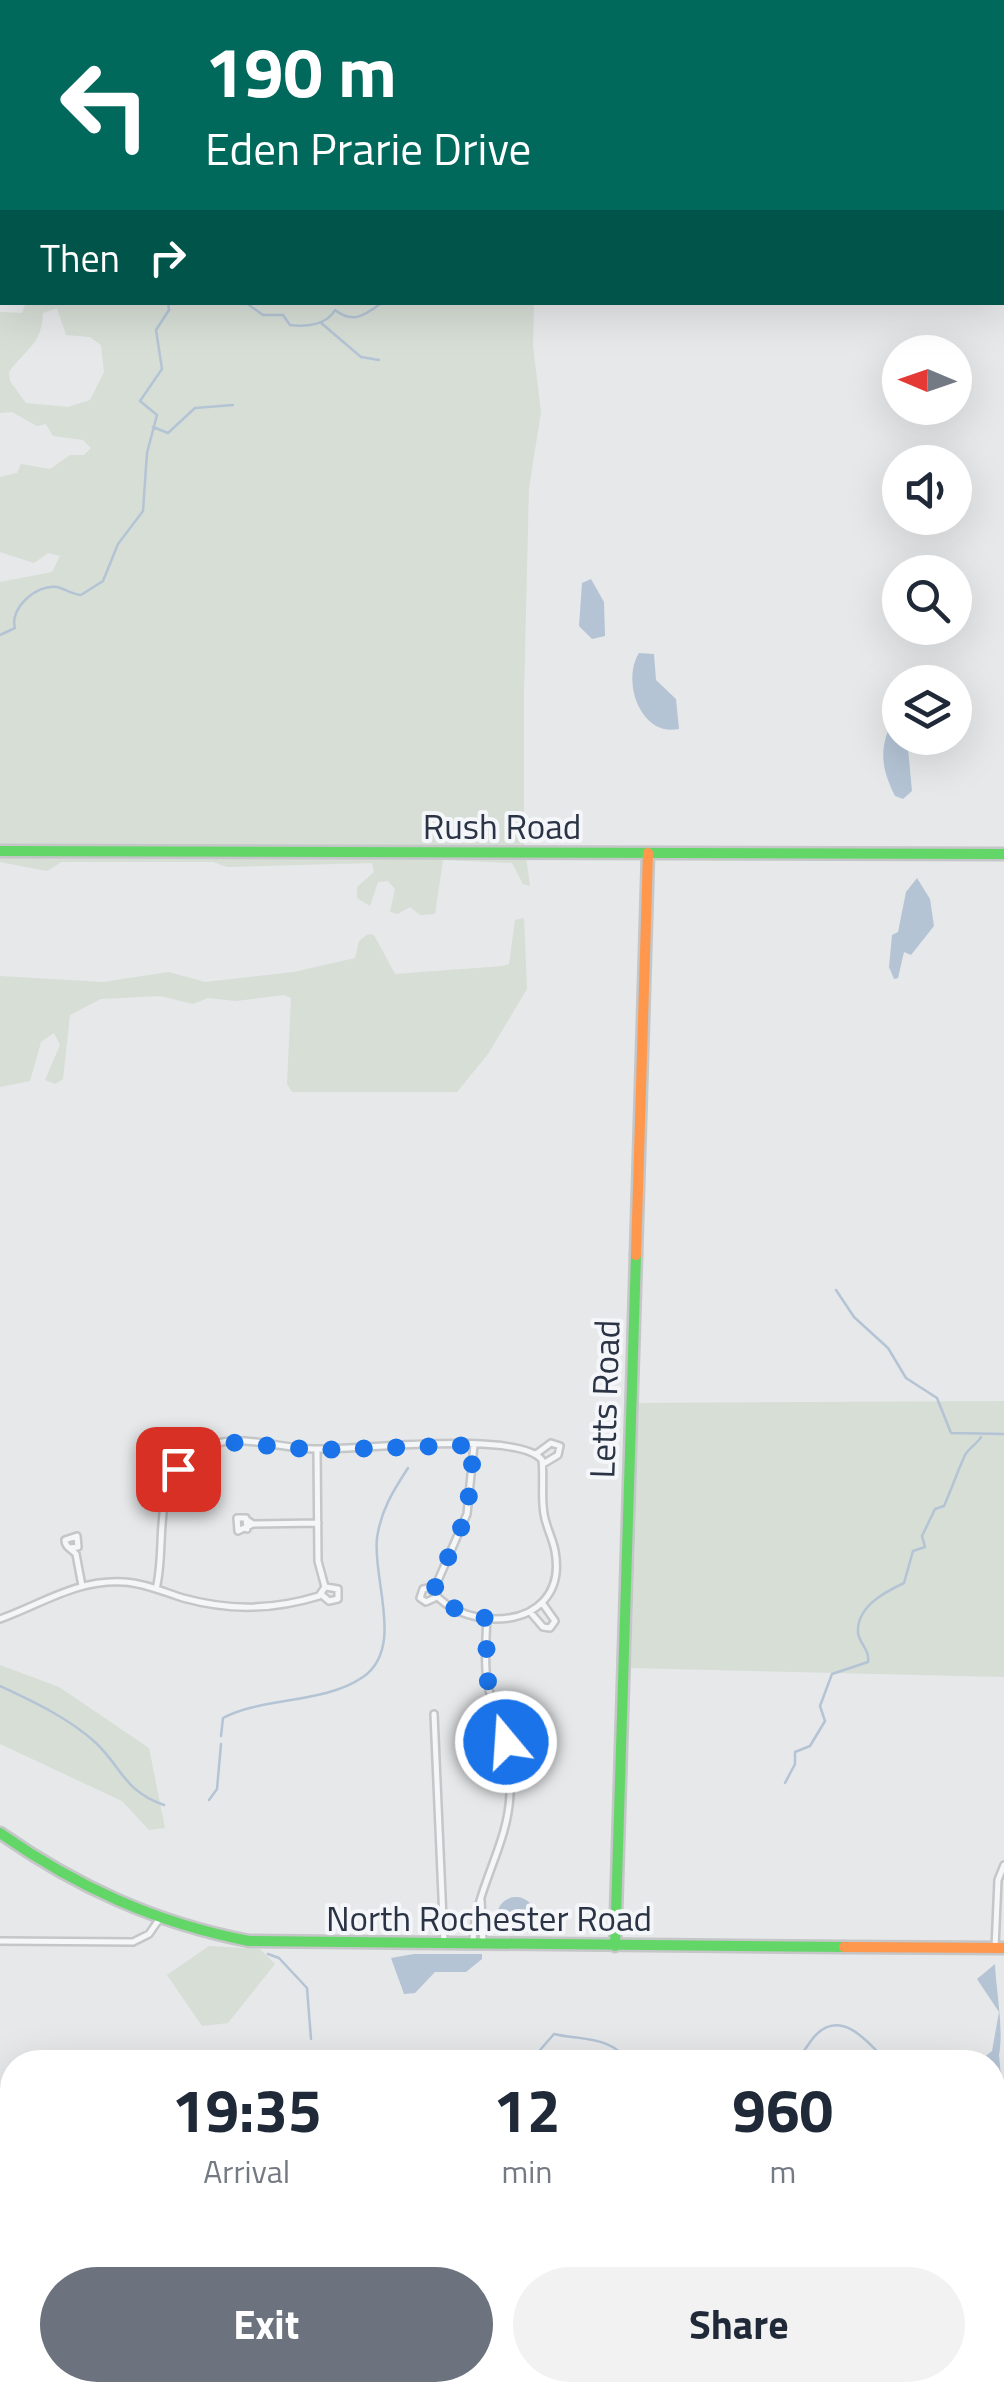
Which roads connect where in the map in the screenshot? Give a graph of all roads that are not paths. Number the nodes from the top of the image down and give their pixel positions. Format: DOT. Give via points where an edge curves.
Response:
graph roads {
  1 [pos="0,850"];
  2 [pos="648,853"];
  3 [pos="1004,854"];
  4 [pos="474,1445"];
  5 [pos="317,1450"];
  6 [pos="536,1454"];
  7 [pos="188,1458"];
  8 [pos="543,1464"];
  9 [pos="178,1469"];
  10 [pos="318,1523"];
  11 [pos="249,1524"];
  12 [pos="74,1549"];
  13 [pos="82,1586"];
  14 [pos="325,1587"];
  15 [pos="433,1587"];
  16 [pos="156,1589"];
  17 [pos="322,1595"];
  18 [pos="437,1598"];
  19 [pos="543,1604"];
  20 [pos="532,1613"];
  21 [pos="486,1618"];
  22 [pos="0,1619"];
  23 [pos="434,1714"];
  24 [pos="0,1833"];
  25 [pos="1004,1865"];
  26 [pos="158,1920"];
  27 [pos="0,1941"];
  28 [pos="444,1945"];
  29 [pos="478,1945"];
  30 [pos="614,1946"];
  31 [pos="999,1948"];
  1 -- 2 [label="street, Rush Road"];
  2 -- 3 [label="street, Rush Road"];
  2 -- 30 [label="street, Letts Road"];
  4 -- 5 [label="street"];
  4 -- 6 [label="street"];
  4 -- 15 [label="street" via="467,1514"];
  5 -- 7 [label="street" via="226,1442"];
  5 -- 10 [label="street"];
  6 -- 8 [label="street"];
  6 -- 8 [label="street" via="551,1443 560,1446"];
  7 -- 9 [label="street"];
  7 -- 9 [label="street" via="169,1441 160,1444 160,1453"];
  8 -- 19 [label="street" via="543,1510 556,1565"];
  9 -- 16 [label="street" via="164,1502"];
  10 -- 11 [label="street"];
  10 -- 14 [label="street"];
  12 -- 13 [label="street"];
  13 -- 16 [label="street" via="126,1582"];
  13 -- 22 [label="street"];
  14 -- 17 [label="street"];
  14 -- 17 [label="street" via="336,1588 339,1596 332,1602"];
  15 -- 18 [label="street"];
  15 -- 18 [label="street" via="422,1588 420,1598"];
  16 -- 17 [label="street" via="244,1608"];
  18 -- 21 [label="street" via="462,1614"];
  19 -- 20 [label="street"];
  19 -- 20 [label="street" via="555,1620 550,1628"];
  20 -- 21 [label="street"];
  21 -- 29 [label="street" via="487,1678 506,1742 510,1790 502,1846 481,1899"];
  23 -- 28 [label="street"];
  24 -- 26 [label="street, North Rochester Road" via="69,1881"];
  25 -- 31 [label="street" via="998,1880"];
  26 -- 27 [label="street" via="133,1942"];
  26 -- 28 [label="street, North Rochester Road" via="262,1942"];
  28 -- 29 [label="street, North Rochester Road"];
  29 -- 30 [label="street, North Rochester Road"];
  30 -- 31 [label="street, North Rochester Road"];
}
